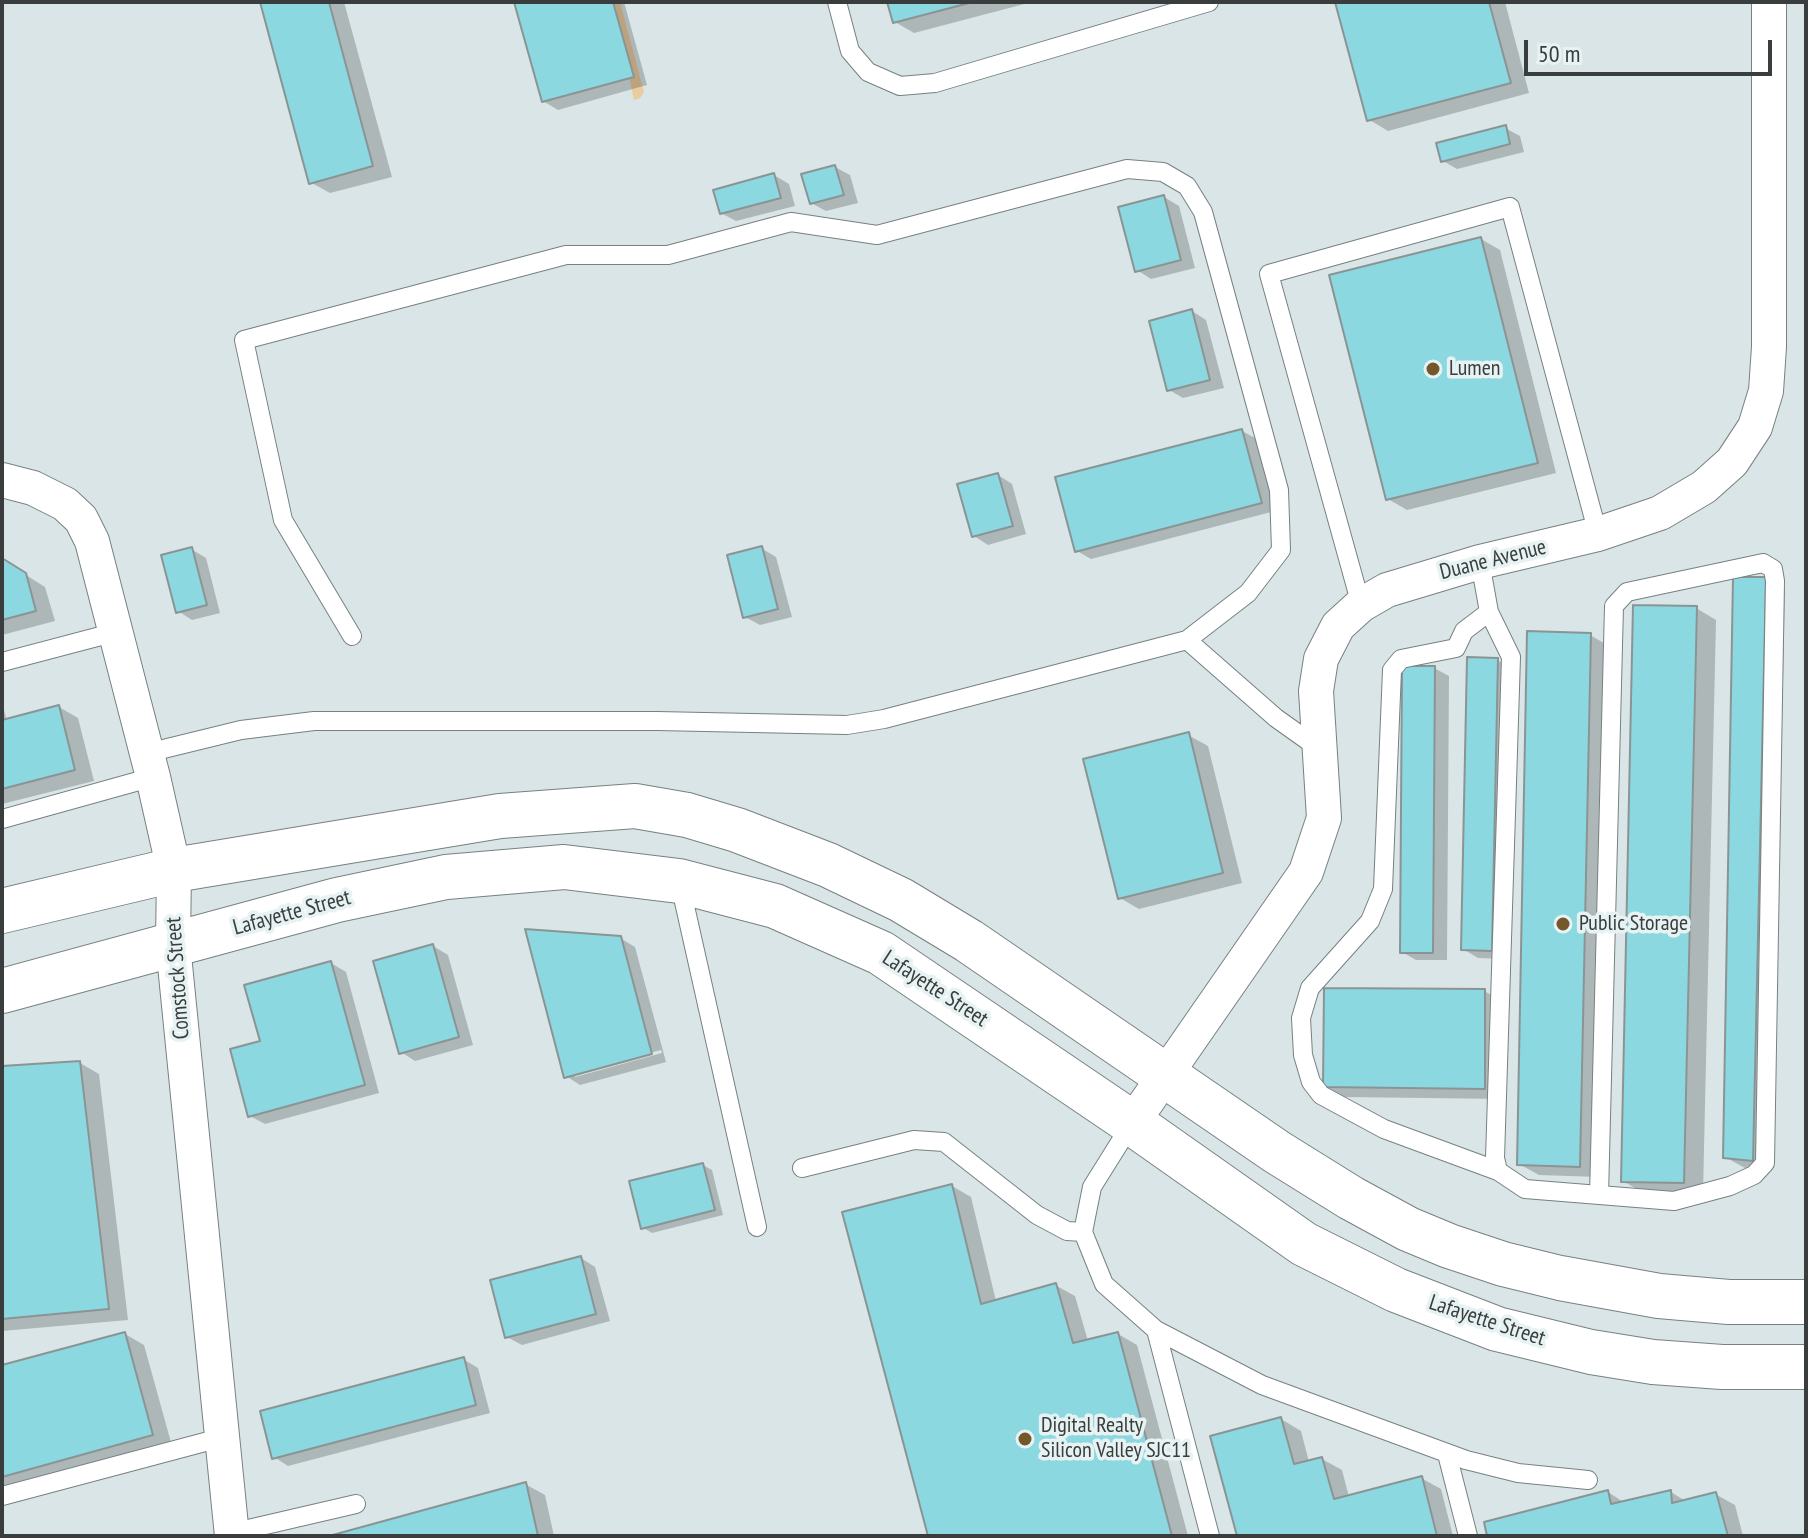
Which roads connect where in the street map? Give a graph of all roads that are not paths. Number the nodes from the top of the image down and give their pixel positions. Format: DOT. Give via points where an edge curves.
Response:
graph roads {
  1 [pos="837,2"];
  2 [pos="1209,2"];
  3 [pos="1769,2"];
  4 [pos="2,480"];
  5 [pos="1598,534"];
  6 [pos="1480,562"];
  7 [pos="1361,605"];
  8 [pos="1489,612"];
  9 [pos="116,632"];
  10 [pos="352,636"];
  11 [pos="1187,640"];
  12 [pos="2,662"];
  13 [pos="1321,750"];
  14 [pos="150,765"];
  15 [pos="2,819"];
  16 [pos="174,870"];
  17 [pos="679,881"];
  18 [pos="2,911"];
  19 [pos="173,945"];
  20 [pos="2,991"];
  21 [pos="1166,1074"];
  22 [pos="1132,1123"];
  23 [pos="802,1168"];
  24 [pos="1498,1171"];
  25 [pos="1599,1195"];
  26 [pos="757,1227"];
  27 [pos="1083,1232"];
  28 [pos="1791,1302"];
  29 [pos="1156,1330"];
  30 [pos="1791,1368"];
  31 [pos="220,1438"];
  32 [pos="1447,1454"];
  33 [pos="1588,1480"];
  34 [pos="2,1496"];
  35 [pos="356,1504"];
  36 [pos="232,1534"];
  37 [pos="1210,1536"];
  38 [pos="1468,1536"];
  1 -- 2 [label="lane" via="850,51 868,72 900,86 935,83"];
  3 -- 5 [label="street, Duane Avenue" via="1769,347 1766,391 1755,427 1732,462 1704,487 1660,513"];
  4 -- 9 [label="street, Comstock Street" via="33,488 81,519"];
  5 -- 6 [label="street, Duane Avenue"];
  5 -- 7 [label="lane" via="1510,207 1269,274"];
  6 -- 7 [label="street, Duane Avenue" via="1387,590"];
  6 -- 8 [label="lane"];
  7 -- 13 [label="street, Duane Avenue" via="1338,626 1321,659 1316,691"];
  8 -- 24 [label="lane" via="1511,657"];
  8 -- 24 [label="lane" via="1464,631 1456,648 1401,659 1392,670 1383,889 1370,921 1310,988 1301,1018 1303,1055 1321,1095 1384,1129"];
  9 -- 12 [label="lane"];
  9 -- 14 [label="street, Comstock Street"];
  10 -- 11 [label="lane" via="283,520 244,340 566,255 668,255 791,222 877,235 1127,169 1163,172 1187,186 1203,212 1279,490 1281,550 1248,593"];
  11 -- 13 [label="lane"];
  11 -- 14 [label="lane" via="847,725 314,721 241,730"];
  13 -- 21 [label="street, Duane Avenue" via="1324,818 1306,872"];
  14 -- 15 [label="lane"];
  14 -- 16 [label="street, Comstock Street"];
  16 -- 18 [label="main road"];
  16 -- 19 [label="street, Comstock Street"];
  16 -- 21 [label="main road" via="500,816 635,806 687,815 828,865 901,900"];
  17 -- 19 [label="main road, Lafayette Street" via="564,867 446,877 337,900"];
  17 -- 22 [label="main road, Lafayette Street" via="775,906 881,953"];
  17 -- 26 [label="lane"];
  19 -- 20 [label="main road, Lafayette Street"];
  19 -- 31 [label="street, Comstock Street"];
  21 -- 22 [label="street, Duane Avenue"];
  21 -- 28 [label="main road" via="1351,1198 1449,1246 1560,1278 1645,1294"];
  22 -- 27 [label="lane" via="1092,1187"];
  22 -- 30 [label="main road, Lafayette Street" via="1304,1244 1396,1290 1497,1329 1653,1362"];
  23 -- 27 [label="lane" via="914,1140 944,1142 1037,1215 1067,1231"];
  24 -- 25 [label="lane" via="1525,1189"];
  25 -- 25 [label="lane" via="1674,1201 1730,1186 1765,1163 1775,581 1773,569 1763,563 1627,592 1614,606"];
  27 -- 29 [label="lane" via="1104,1284"];
  29 -- 32 [label="lane" via="1262,1385"];
  29 -- 37 [label="lane"];
  31 -- 34 [label="lane"];
  31 -- 36 [label="street, Comstock Street"];
  32 -- 33 [label="lane" via="1518,1473"];
  32 -- 38 [label="lane"];
  35 -- 36 [label="lane"];
}
